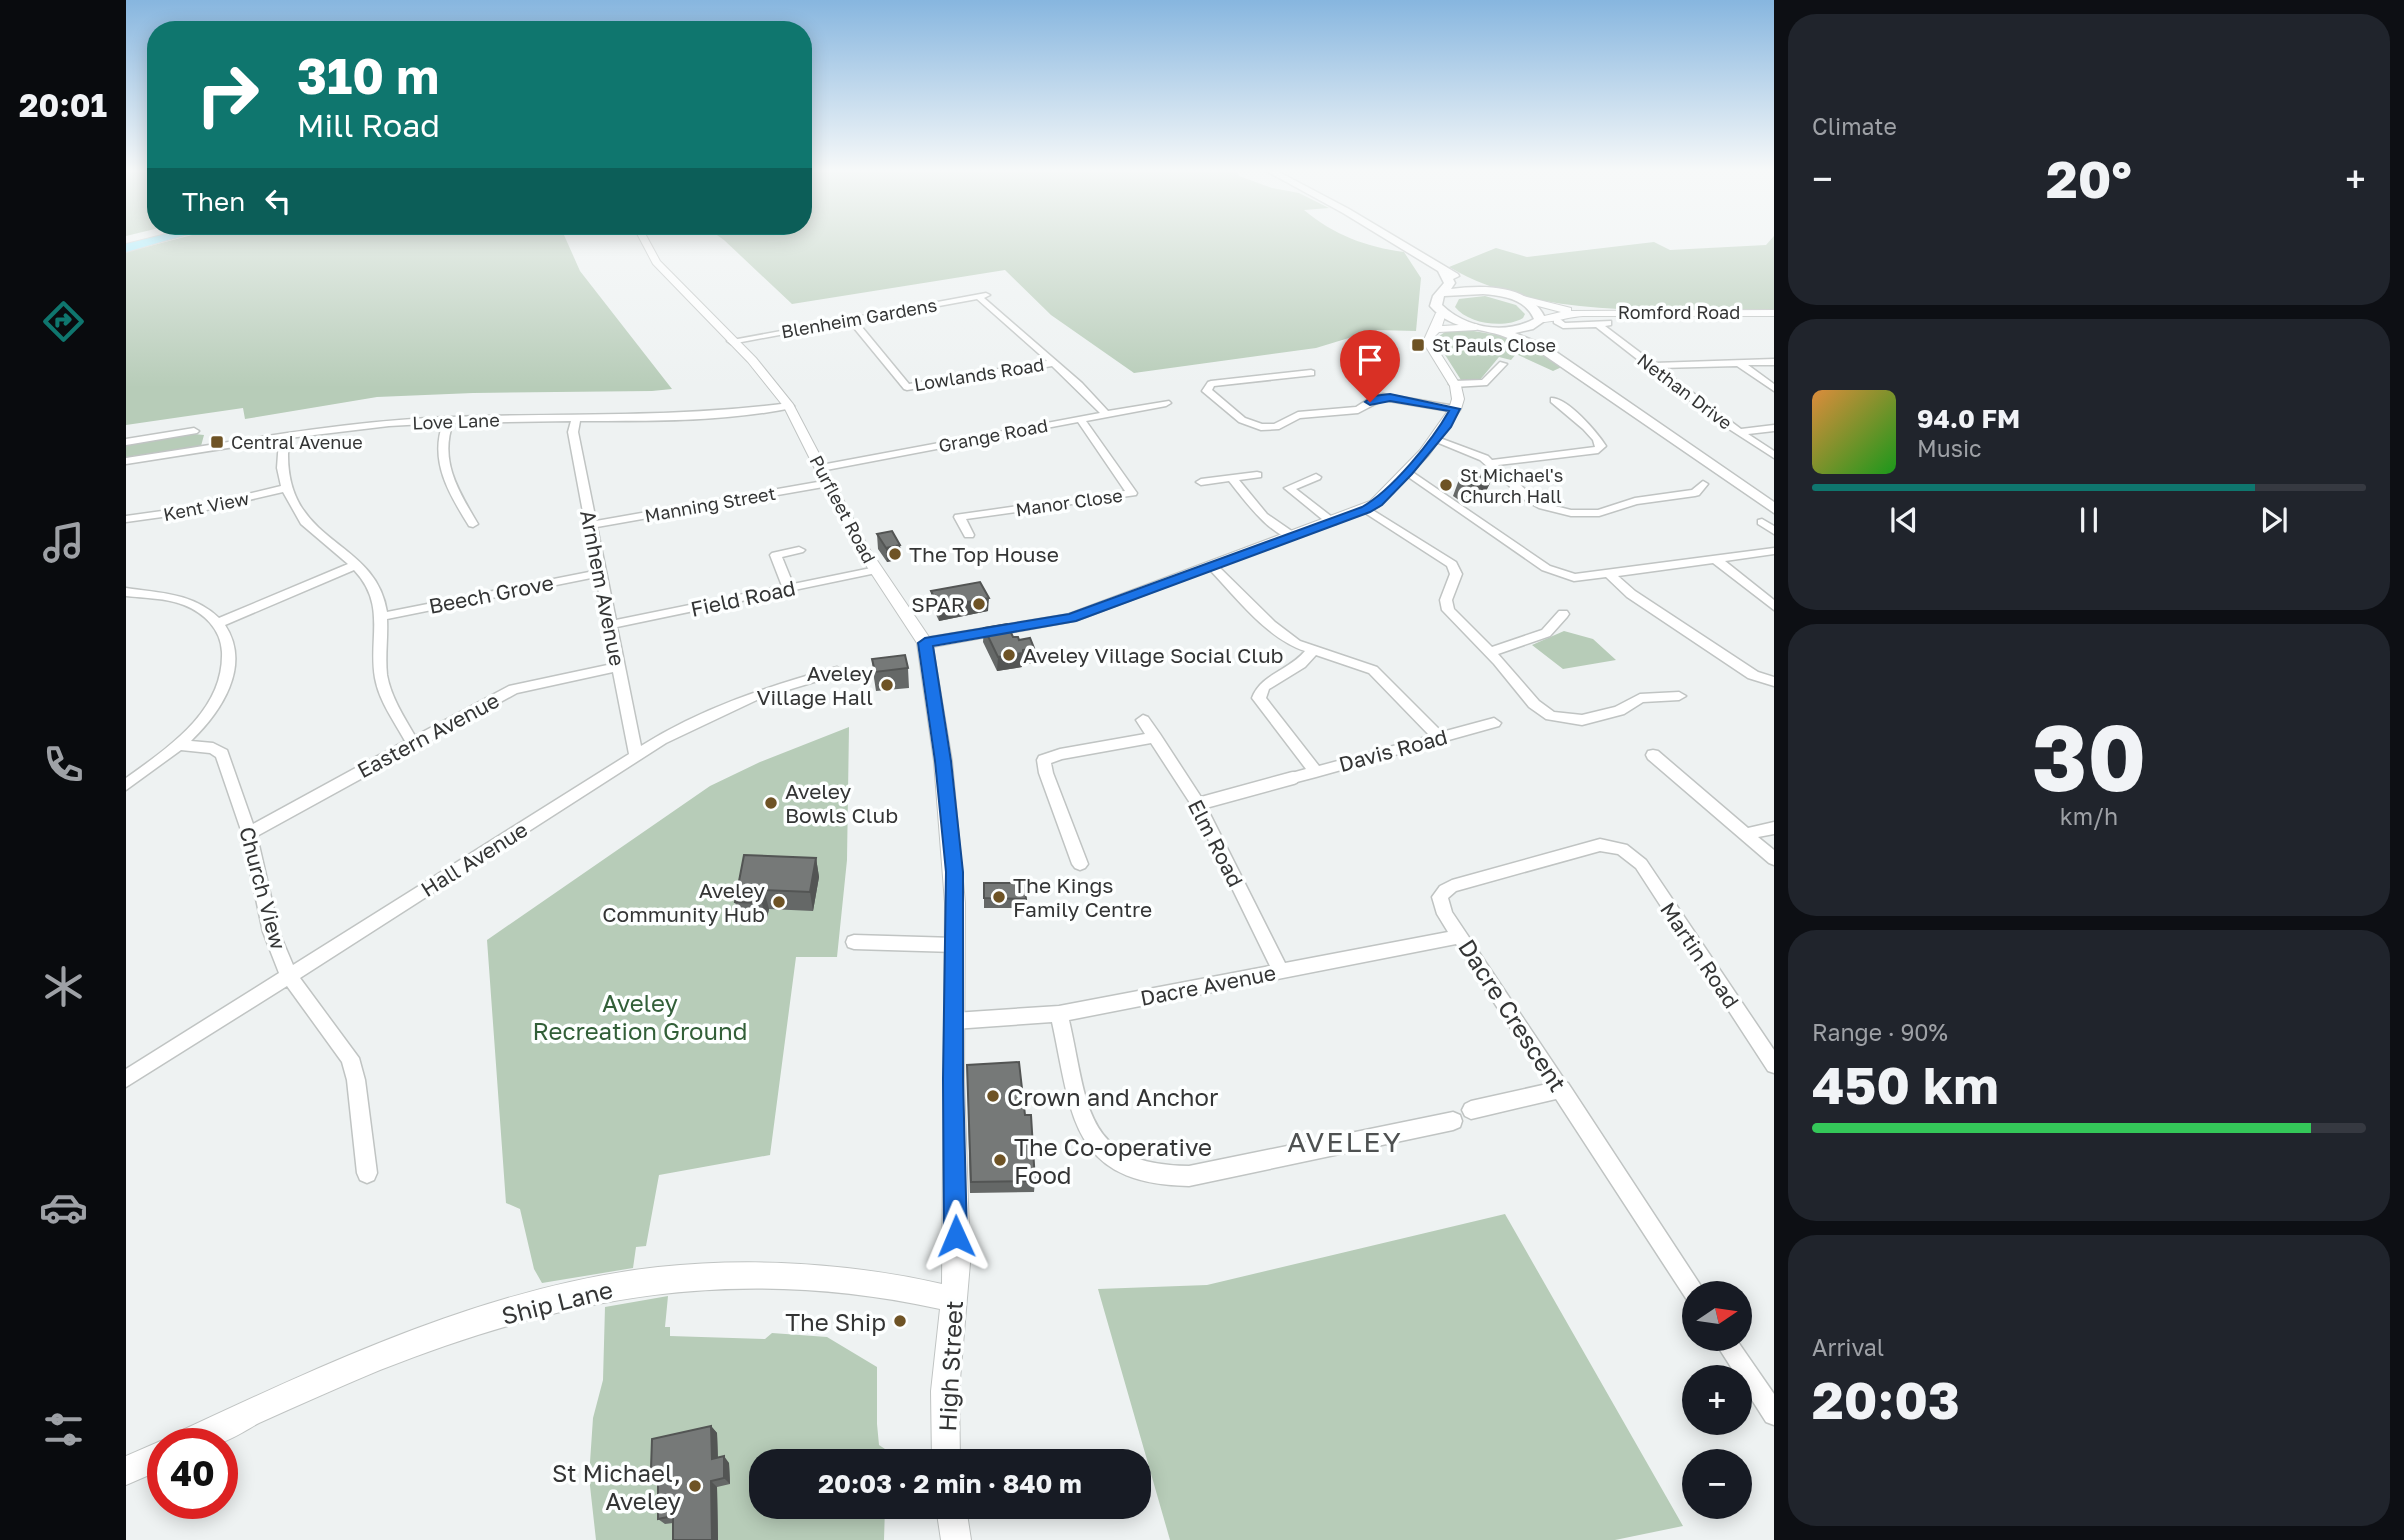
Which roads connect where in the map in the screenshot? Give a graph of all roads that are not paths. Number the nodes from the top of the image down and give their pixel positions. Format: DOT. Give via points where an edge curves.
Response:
graph roads {
  1 [pos="646,244"];
  2 [pos="1401,244"];
  3 [pos="1443,269"];
  4 [pos="1497,292"];
  5 [pos="1443,293"];
  6 [pos="1519,298"];
  7 [pos="1441,313"];
  8 [pos="1583,313"];
  9 [pos="1774,313"];
  10 [pos="851,318"];
  11 [pos="1557,321"];
  12 [pos="1537,322"];
  13 [pos="1476,327"];
  14 [pos="1436,329"];
  15 [pos="1497,330"];
  16 [pos="731,341"];
  17 [pos="1545,350"];
  18 [pos="1774,362"];
  19 [pos="1054,363"];
  20 [pos="1739,363"];
  21 [pos="1503,364"];
  22 [pos="1651,366"];
  23 [pos="1311,373"];
  24 [pos="1454,384"];
  25 [pos="1774,388"];
  26 [pos="1553,400"];
  27 [pos="1166,402"];
  28 [pos="789,406"];
  29 [pos="1455,409"];
  30 [pos="1106,414"];
  31 [pos="576,419"];
  32 [pos="1080,419"];
  33 [pos="449,420"];
  34 [pos="1774,428"];
  35 [pos="194,431"];
  36 [pos="1738,432"];
  37 [pos="284,437"];
  38 [pos="1434,439"];
  39 [pos="126,442"];
  40 [pos="1774,455"];
  41 [pos="126,461"];
  42 [pos="1491,463"];
  43 [pos="821,468"];
  44 [pos="1408,472"];
  45 [pos="1257,475"];
  46 [pos="1317,477"];
  47 [pos="1232,478"];
  48 [pos="1201,482"];
  49 [pos="829,483"];
  50 [pos="1703,484"];
  51 [pos="285,488"];
  52 [pos="1366,509"];
  53 [pos="1774,509"];
  54 [pos="126,519"];
  55 [pos="1332,522"];
  56 [pos="1762,522"];
  57 [pos="473,524"];
  58 [pos="591,525"];
  59 [pos="1774,531"];
  60 [pos="968,535"];
  61 [pos="1292,536"];
  62 [pos="799,550"];
  63 [pos="1774,551"];
  64 [pos="1715,559"];
  65 [pos="356,565"];
  66 [pos="1212,566"];
  67 [pos="876,570"];
  68 [pos="600,573"];
  69 [pos="1609,575"];
  70 [pos="789,588"];
  71 [pos="126,592"];
  72 [pos="1774,606"];
  73 [pos="1563,614"];
  74 [pos="383,616"];
  75 [pos="219,623"];
  76 [pos="610,625"];
  77 [pos="925,643"];
  78 [pos="1312,651"];
  79 [pos="1490,652"];
  80 [pos="618,667"];
  81 [pos="837,671"];
  82 [pos="1774,682"];
  83 [pos="1679,696"];
  84 [pos="1143,720"];
  85 [pos="1494,723"];
  86 [pos="1155,737"];
  87 [pos="1439,737"];
  88 [pos="413,743"];
  89 [pos="180,745"];
  90 [pos="1653,755"];
  91 [pos="636,756"];
  92 [pos="1316,772"];
  93 [pos="1293,778"];
  94 [pos="126,785"];
  95 [pos="1198,804"];
  96 [pos="1774,828"];
  97 [pos="249,833"];
  98 [pos="1745,834"];
  99 [pos="1622,849"];
  100 [pos="1774,859"];
  101 [pos="1080,864"];
  102 [pos="1461,936"];
  103 [pos="854,942"];
  104 [pos="955,945"];
  105 [pos="1281,971"];
  106 [pos="289,976"];
  107 [pos="1059,1014"];
  108 [pos="954,1021"];
  109 [pos="1774,1065"];
  110 [pos="126,1079"];
  111 [pos="1562,1088"];
  112 [pos="1471,1110"];
  113 [pos="1453,1121"];
  114 [pos="367,1173"];
  115 [pos="1687,1281"];
  116 [pos="952,1299"];
  117 [pos="1732,1351"];
  118 [pos="1774,1414"];
  119 [pos="218,1428"];
  120 [pos="946,1449"];
  121 [pos="147,1461"];
  122 [pos="126,1471"];
  123 [pos="953,1519"];
  124 [pos="956,1540"];
  1 -- 16 [label="street" via="656,262"];
  2 -- 3 [label="main road"];
  3 -- 4 [label="main road"];
  3 -- 5 [label="main road" via="1450,283"];
  4 -- 5 [label="main road" via="1466,289"];
  4 -- 6 [label="main road"];
  5 -- 7 [label="main road" via="1435,301"];
  6 -- 8 [label="street, Romford Road"];
  6 -- 12 [label="main road" via="1537,310"];
  7 -- 13 [label="main road"];
  7 -- 14 [label="street"];
  8 -- 9 [label="street, Romford Road"];
  8 -- 12 [label="street, Romford Road"];
  10 -- 16 [label="street, Blenheim Gardens"];
  10 -- 19 [label="street, Blenheim Gardens" via="983,296"];
  10 -- 19 [label="street, Lowlands Road" via="907,387"];
  11 -- 22 [label="street, Nethan Drive" via="1563,326 1603,323"];
  12 -- 15 [label="main road" via="1520,329"];
  12 -- 17 [label="main road" via="1533,337"];
  13 -- 14 [label="street"];
  13 -- 15 [label="main road"];
  14 -- 24 [label="street" via="1428,342"];
  15 -- 17 [label="main road"];
  16 -- 28 [label="street"];
  17 -- 53 [label="main road"];
  18 -- 20 [label="street"];
  19 -- 30 [label="street"];
  20 -- 22 [label="street"];
  20 -- 25 [label="street"];
  21 -- 24 [label="street" via="1484,383"];
  22 -- 36 [label="street, Nethan Drive"];
  23 -- 29 [label="street" via="1211,384 1207,391 1242,420 1261,428 1276,427 1298,415 1358,410 1383,397"];
  24 -- 29 [label="street" via="1459,398"];
  26 -- 42 [label="street" via="1598,441 1598,450"];
  27 -- 30 [label="street, Grange Road"];
  28 -- 31 [label="street, Love Lane" via="719,415"];
  28 -- 43 [label="street, Purfleet Road"];
  29 -- 38 [label="street"];
  30 -- 32 [label="street, Grange Road"];
  31 -- 33 [label="street, Love Lane"];
  31 -- 58 [label="street, Arnhem Avenue" via="573,432"];
  32 -- 43 [label="street, Grange Road"];
  32 -- 60 [label="street, Manor Close" via="1132,493 958,517"];
  33 -- 37 [label="street, Love Lane" via="373,424"];
  33 -- 57 [label="street" via="443,469"];
  34 -- 36 [label="street"];
  35 -- 39 [label="street"];
  36 -- 40 [label="street, Nethan Drive"];
  37 -- 41 [label="street, Love Lane"];
  37 -- 51 [label="street"];
  38 -- 42 [label="street"];
  38 -- 44 [label="street"];
  42 -- 50 [label="street" via="1530,499 1585,515 1634,501 1695,493"];
  43 -- 49 [label="street, Purfleet Road"];
  44 -- 52 [label="street"];
  44 -- 69 [label="street" via="1546,568 1574,578"];
  45 -- 47 [label="street"];
  46 -- 55 [label="street" via="1289,488"];
  47 -- 48 [label="street"];
  47 -- 61 [label="street" via="1263,516"];
  49 -- 58 [label="street, Manning Street"];
  49 -- 67 [label="street, Purfleet Road"];
  51 -- 54 [label="street, Kent View" via="198,509"];
  51 -- 65 [label="street" via="296,512 311,529"];
  52 -- 55 [label="street"];
  52 -- 79 [label="street" via="1452,564 1456,574 1446,600 1448,610"];
  55 -- 61 [label="street"];
  56 -- 59 [label="street"];
  58 -- 68 [label="street, Arnhem Avenue"];
  61 -- 66 [label="street"];
  62 -- 70 [label="street" via="776,555"];
  63 -- 64 [label="street"];
  64 -- 69 [label="street"];
  64 -- 72 [label="street"];
  65 -- 74 [label="street" via="376,593"];
  65 -- 75 [label="street"];
  66 -- 77 [label="street" via="1072,618"];
  66 -- 78 [label="street" via="1276,630"];
  67 -- 70 [label="street, Field Road"];
  67 -- 77 [label="street, Purfleet Road"];
  68 -- 74 [label="street, Beech Grove"];
  68 -- 76 [label="street, Arnhem Avenue"];
  69 -- 82 [label="street" via="1753,675"];
  70 -- 76 [label="street, Field Road"];
  71 -- 75 [label="street" via="190,603"];
  73 -- 79 [label="street" via="1541,636"];
  74 -- 88 [label="street" via="382,680"];
  75 -- 89 [label="street" via="230,655 228,674 208,713"];
  76 -- 80 [label="street, Arnhem Avenue"];
  77 -- 104 [label="street, High Street" via="952,845"];
  78 -- 87 [label="street" via="1373,670"];
  78 -- 92 [label="street" via="1301,664 1263,687 1259,698"];
  79 -- 83 [label="street" via="1534,704 1562,719 1582,720 1619,711 1640,698"];
  80 -- 88 [label="street, Eastern Avenue" via="514,689"];
  80 -- 91 [label="street, Arnhem Avenue"];
  81 -- 91 [label="street, Hall Avenue" via="756,695"];
  84 -- 86 [label="street, Elm Road"];
  85 -- 87 [label="street, Davis Road"];
  86 -- 95 [label="street, Elm Road"];
  86 -- 101 [label="street" via="1044,760"];
  87 -- 92 [label="street, Davis Road"];
  88 -- 97 [label="street, Eastern Avenue"];
  89 -- 94 [label="street"];
  89 -- 97 [label="street, Church View" via="213,748 222,754"];
  90 -- 98 [label="street"];
  91 -- 106 [label="street, Hall Avenue"];
  92 -- 93 [label="street, Davis Road"];
  93 -- 95 [label="street"];
  95 -- 105 [label="street, Elm Road"];
  96 -- 98 [label="street"];
  97 -- 106 [label="street, Church View" via="267,919"];
  98 -- 100 [label="street"];
  99 -- 102 [label="street, Dacre Crescent" via="1600,845 1445,890 1441,904"];
  99 -- 109 [label="street, Martin Road" via="1641,864"];
  102 -- 105 [label="street, Dacre Avenue"];
  102 -- 111 [label="street, Dacre Crescent"];
  103 -- 104 [label="street"];
  104 -- 108 [label="street, High Street"];
  105 -- 107 [label="street, Dacre Avenue"];
  106 -- 110 [label="street, Hall Avenue"];
  106 -- 114 [label="street, Church View" via="350,1058"];
  107 -- 108 [label="street, Dacre Avenue"];
  107 -- 113 [label="street" via="1082,1118 1091,1134 1117,1159 1150,1174 1189,1176"];
  108 -- 116 [label="street, High Street" via="957,1263"];
  111 -- 112 [label="street"];
  111 -- 115 [label="street, Dacre Crescent"];
  116 -- 119 [label="street, Ship Lane" via="782,1276 724,1275 621,1286 522,1308 405,1348 323,1378"];
  116 -- 120 [label="street, High Street"];
  117 -- 118 [label="street"];
  121 -- 122 [label="street"];
  123 -- 124 [label="street"];
}
